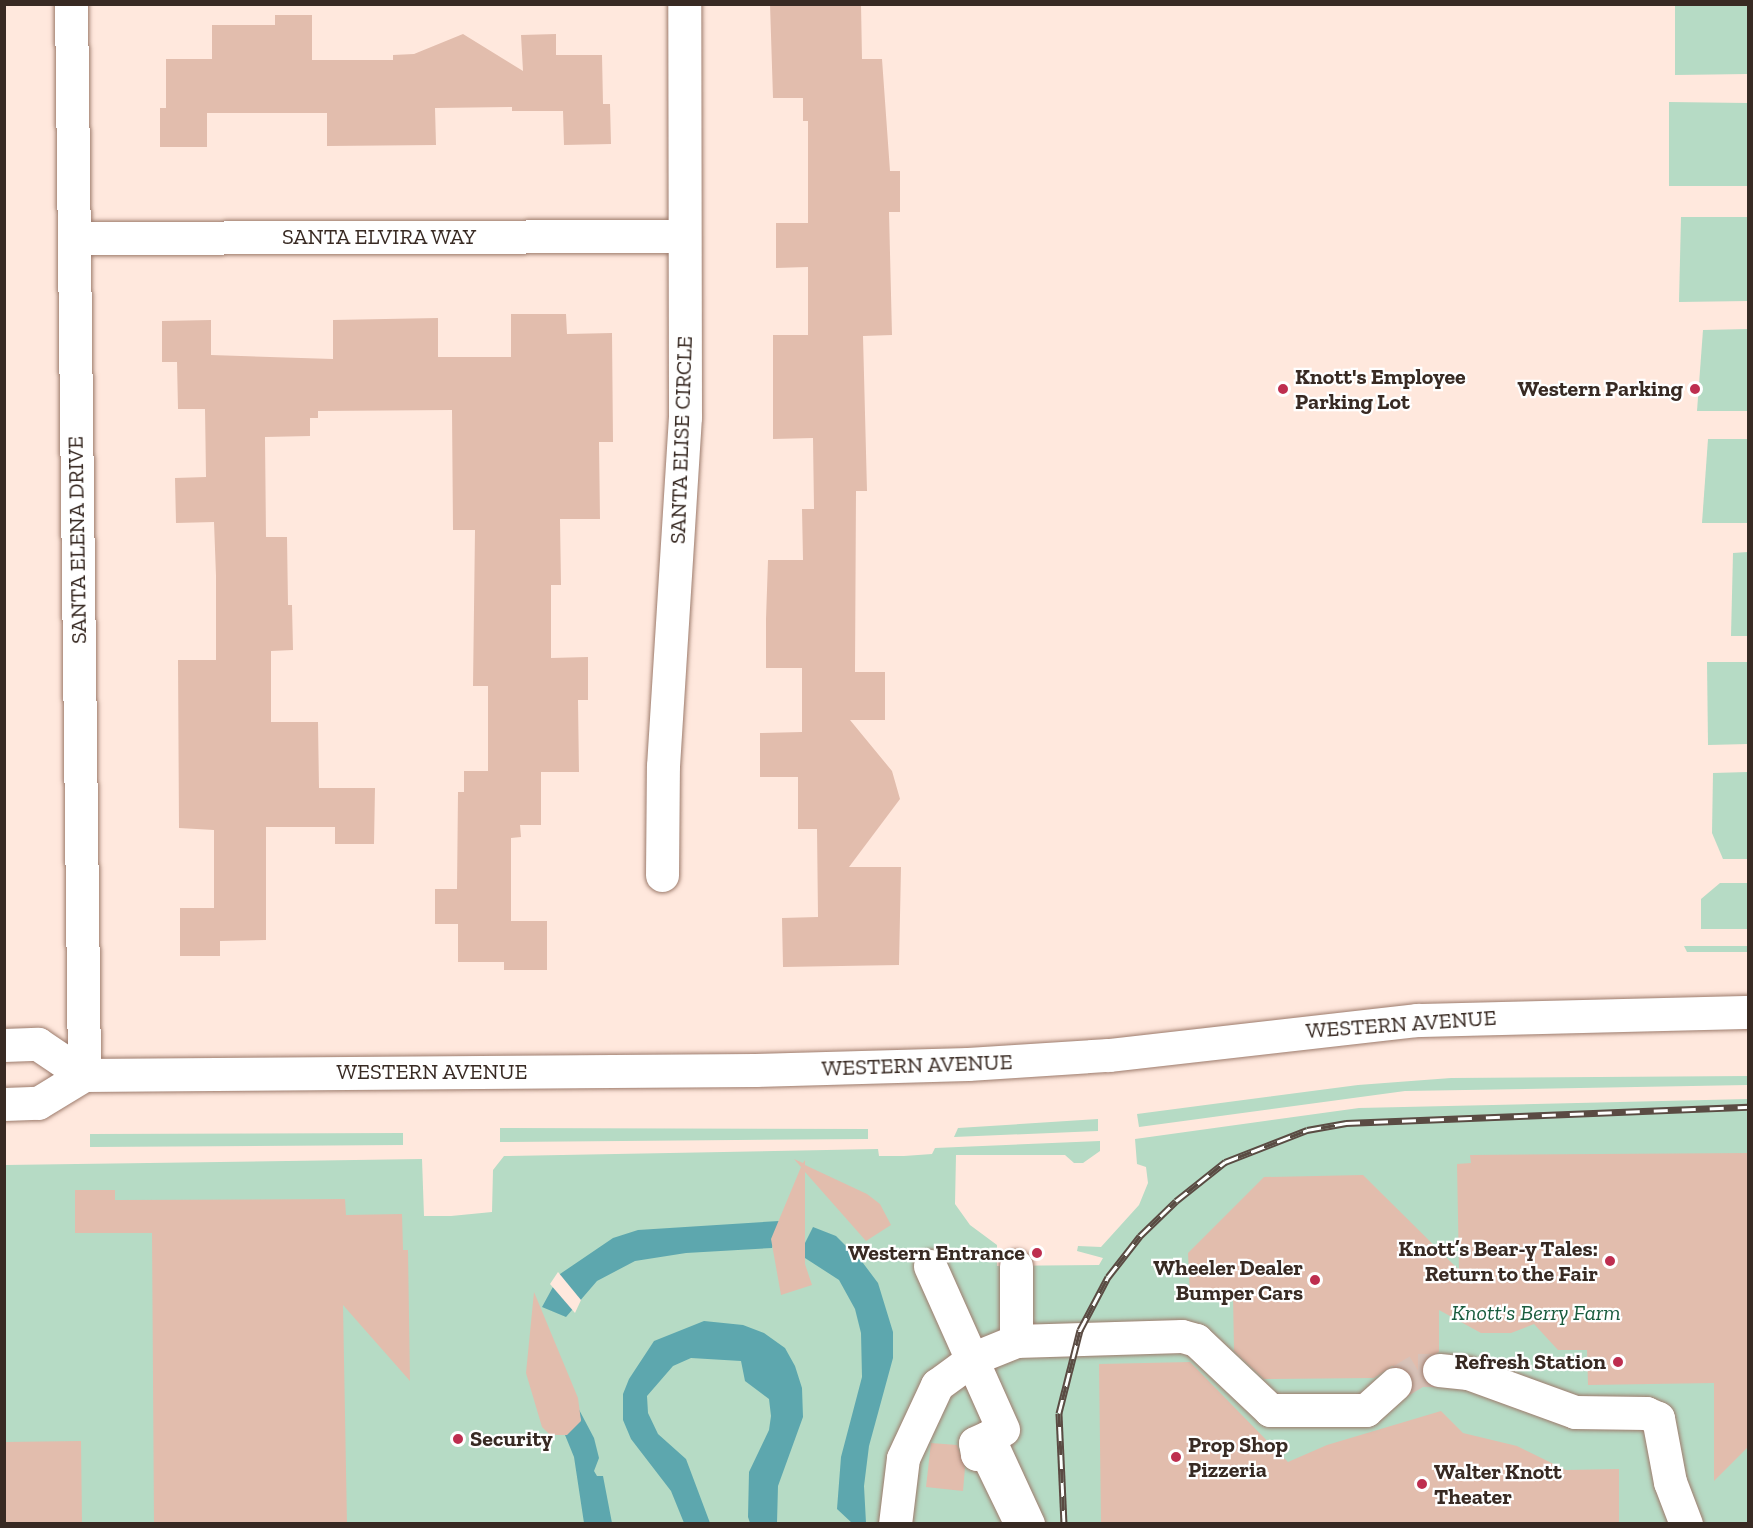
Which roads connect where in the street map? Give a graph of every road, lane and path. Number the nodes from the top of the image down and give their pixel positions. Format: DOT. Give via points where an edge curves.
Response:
graph roads {
  1 [pos="71,4"];
  2 [pos="684,4"];
  3 [pos="684,236"];
  4 [pos="74,238"];
  5 [pos="662,875"];
  6 [pos="1749,1012"];
  7 [pos="4,1045"];
  8 [pos="84,1075"];
  9 [pos="4,1104"];
  10 [pos="930,1266"];
  11 [pos="1016,1266"];
  12 [pos="1016,1341"];
  13 [pos="974,1358"];
  14 [pos="1439,1370"];
  15 [pos="1395,1384"];
  16 [pos="1003,1429"];
  17 [pos="895,1524"];
  18 [pos="1021,1524"];
  19 [pos="1028,1524"];
  20 [pos="1686,1524"];
  1 -- 4 [label="street, SANTA ELENA DRIVE"];
  2 -- 3 [label="street, SANTA ELISE CIRCLE"];
  3 -- 4 [label="street, SANTA ELVIRA WAY"];
  3 -- 5 [label="street, SANTA ELISE CIRCLE" via="685,417 663,766"];
  4 -- 8 [label="street, SANTA ELENA DRIVE"];
  6 -- 8 [label="street, WESTERN AVENUE" via="1417,1020 1109,1055 956,1065"];
  7 -- 8 [label="street" via="38,1044"];
  8 -- 9 [label="street" via="38,1103"];
  10 -- 13 [label="street"];
  11 -- 12 [label="street"];
  12 -- 13 [label="street"];
  12 -- 15 [label="street" via="1182,1336 1196,1340 1270,1410 1366,1410"];
  13 -- 16 [label="street"];
  13 -- 17 [label="street" via="937,1385 918,1421 903,1458"];
  14 -- 20 [label="street" via="1468,1373 1575,1412 1646,1413 1658,1418 1670,1482"];
  18 -- 19 [label="street" via="985,1450 977,1454 975,1443 988,1437"];
}
